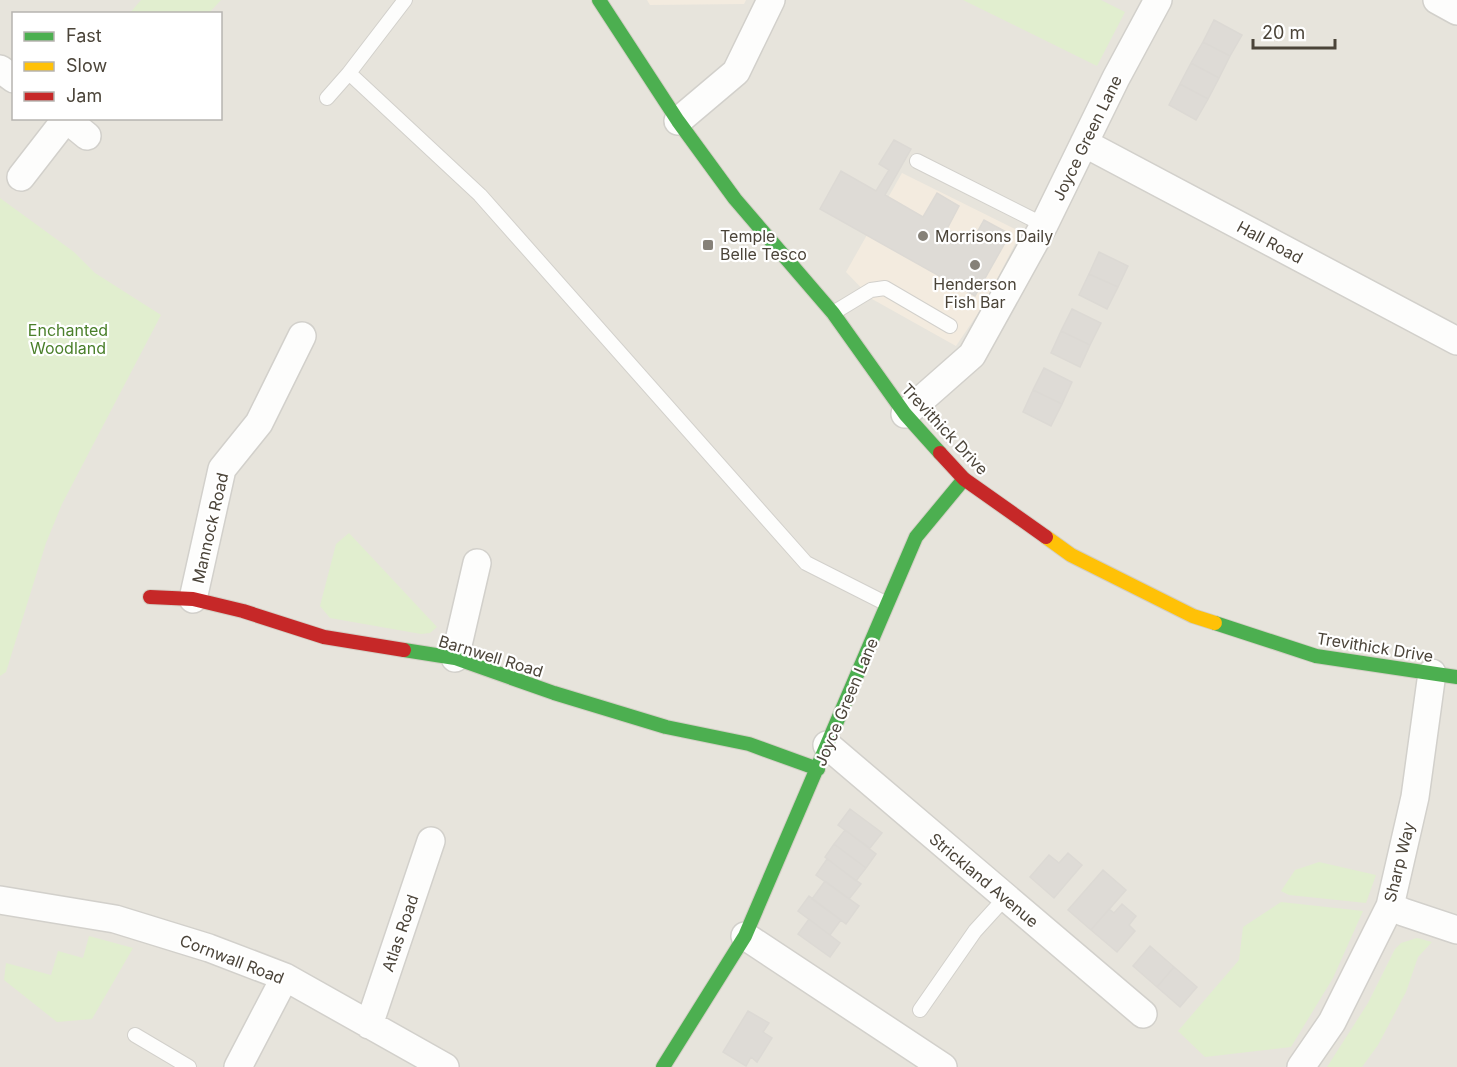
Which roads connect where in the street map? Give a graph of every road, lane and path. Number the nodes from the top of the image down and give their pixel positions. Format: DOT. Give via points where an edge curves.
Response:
graph roads {
  1 [pos="405,0"];
  2 [pos="600,0"];
  3 [pos="771,0"];
  4 [pos="1158,0"];
  5 [pos="1437,0"];
  6 [pos="1457,12"];
  7 [pos="349,72"];
  8 [pos="327,98"];
  9 [pos="64,120"];
  10 [pos="66,120"];
  11 [pos="678,121"];
  12 [pos="87,136"];
  13 [pos="1084,143"];
  14 [pos="917,161"];
  15 [pos="21,177"];
  16 [pos="1044,225"];
  17 [pos="833,313"];
  18 [pos="950,326"];
  19 [pos="302,336"];
  20 [pos="1457,341"];
  21 [pos="905,414"];
  22 [pos="964,479"];
  23 [pos="477,563"];
  24 [pos="150,597"];
  25 [pos="193,598"];
  26 [pos="886,604"];
  27 [pos="455,658"];
  28 [pos="1444,675"];
  29 [pos="822,757"];
  30 [pos="431,841"];
  31 [pos="1005,898"];
  32 [pos="0,900"];
  33 [pos="1390,906"];
  34 [pos="1457,930"];
  35 [pos="745,936"];
  36 [pos="285,978"];
  37 [pos="920,1010"];
  38 [pos="1143,1014"];
  39 [pos="369,1025"];
  40 [pos="135,1035"];
  41 [pos="189,1067"];
  42 [pos="238,1067"];
  43 [pos="445,1067"];
  44 [pos="663,1067"];
  45 [pos="943,1067"];
  46 [pos="1301,1067"];
  1 -- 7 [label="lane"];
  2 -- 11 [label="street, Trevithick Drive"];
  3 -- 11 [label="street" via="736,72"];
  4 -- 13 [label="street, Joyce Green Lane"];
  5 -- 6 [label="street"];
  7 -- 8 [label="lane"];
  7 -- 26 [label="lane" via="480,195 806,562"];
  9 -- 15 [label="street"];
  10 -- 12 [label="street"];
  11 -- 17 [label="street, Trevithick Drive" via="735,199"];
  13 -- 16 [label="street, Joyce Green Lane"];
  13 -- 20 [label="street, Hall Road"];
  14 -- 16 [label="lane"];
  16 -- 21 [label="street, Joyce Green Lane" via="972,355"];
  17 -- 18 [label="lane" via="871,290 885,288"];
  17 -- 21 [label="street, Trevithick Drive"];
  19 -- 25 [label="street, Mannock Road" via="259,423 222,469"];
  21 -- 22 [label="street, Trevithick Drive"];
  22 -- 26 [label="street, Joyce Green Lane" via="916,537"];
  22 -- 28 [label="street, Trevithick Drive" via="1071,555 1193,616 1316,656"];
  23 -- 27 [label="street"];
  24 -- 25 [label="street, Barnwell Road"];
  25 -- 27 [label="street, Barnwell Road" via="324,637"];
  26 -- 29 [label="street, Joyce Green Lane"];
  27 -- 29 [label="street, Barnwell Road" via="643,721"];
  28 -- 33 [label="street, Sharp Way"];
  29 -- 31 [label="street, Strickland Avenue"];
  29 -- 35 [label="street, Joyce Green Lane"];
  30 -- 39 [label="street, Atlas Road"];
  31 -- 37 [label="lane" via="975,931"];
  31 -- 38 [label="street, Strickland Avenue"];
  32 -- 36 [label="street, Cornwall Road" via="115,919 209,948"];
  33 -- 34 [label="street"];
  33 -- 46 [label="street, Sharp Way" via="1332,1022"];
  35 -- 44 [label="street, Joyce Green Lane"];
  35 -- 45 [label="street"];
  36 -- 39 [label="street, Cornwall Road"];
  36 -- 42 [label="street"];
  39 -- 43 [label="street, Cornwall Road"];
  40 -- 41 [label="lane"];
}
